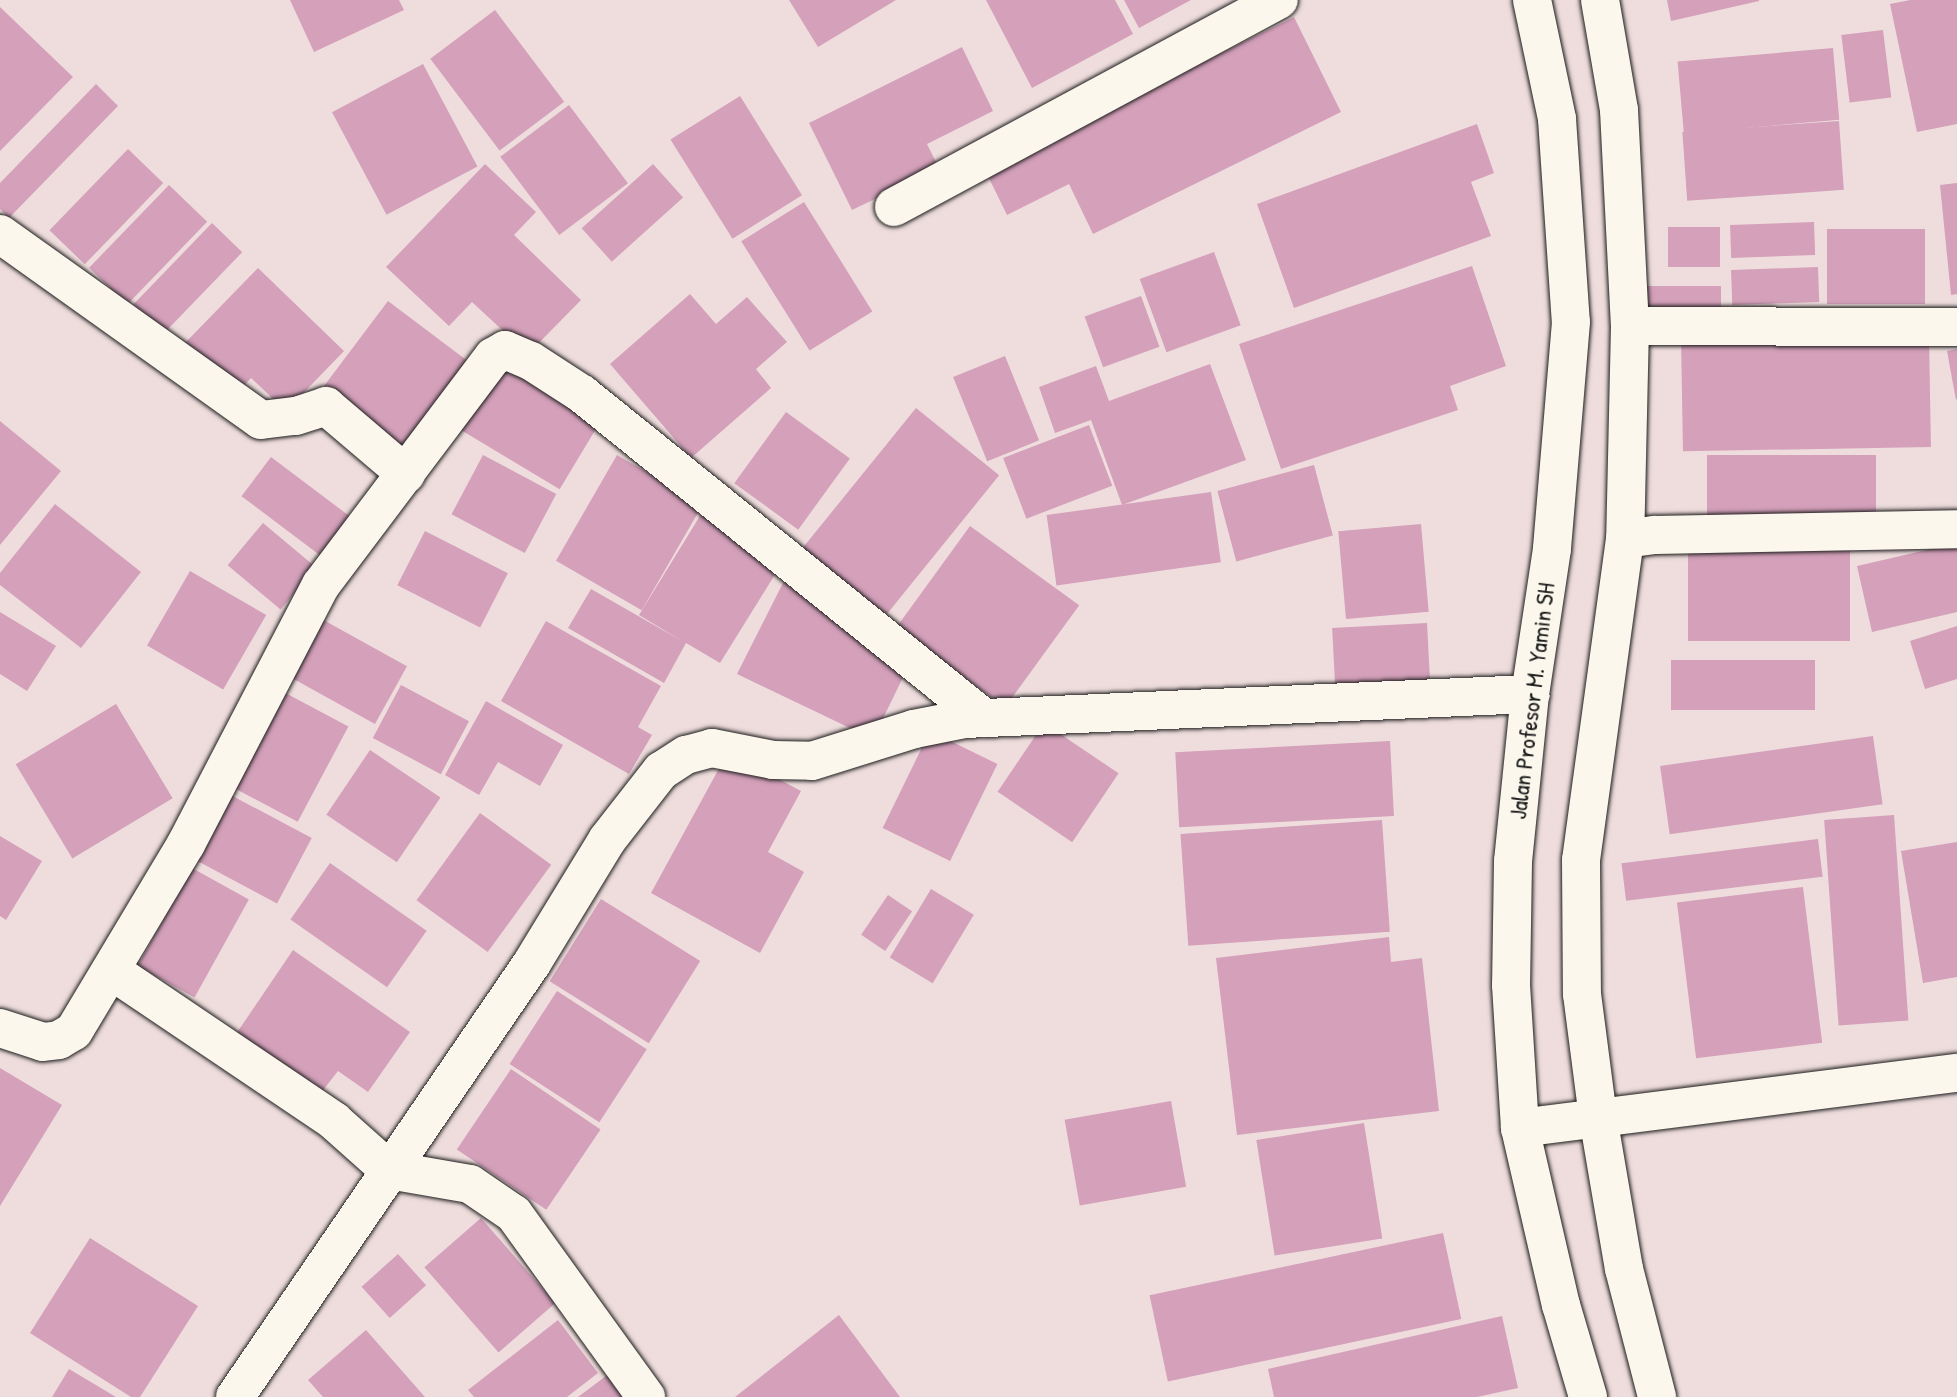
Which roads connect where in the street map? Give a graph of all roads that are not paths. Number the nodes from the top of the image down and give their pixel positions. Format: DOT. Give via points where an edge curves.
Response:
graph roads {
  1 [pos="1279,0"];
  2 [pos="1532,0"];
  3 [pos="1600,0"];
  4 [pos="894,207"];
  5 [pos="0,234"];
  6 [pos="1630,326"];
  7 [pos="1957,327"];
  8 [pos="406,474"];
  9 [pos="1957,529"];
  10 [pos="1625,539"];
  11 [pos="1530,694"];
  12 [pos="984,718"];
  13 [pos="112,971"];
  14 [pos="0,1028"];
  15 [pos="1957,1073"];
  16 [pos="1598,1116"];
  17 [pos="1520,1128"];
  18 [pos="389,1170"];
  19 [pos="235,1397"];
  20 [pos="646,1397"];
  21 [pos="1588,1397"];
  22 [pos="1657,1397"];
  1 -- 4 [label="main road"];
  2 -- 11 [label="main road, Jalan Profesor M. Yamin SH" via="1557,120 1571,322 1552,549"];
  3 -- 6 [label="main road" via="1619,110"];
  5 -- 8 [label="main road" via="261,421 326,407"];
  6 -- 7 [label="main road"];
  6 -- 10 [label="main road"];
  8 -- 12 [label="main road" via="494,357 505,350 582,394"];
  8 -- 13 [label="main road" via="313,599 186,844"];
  9 -- 10 [label="main road"];
  10 -- 16 [label="main road" via="1581,860 1582,994"];
  11 -- 12 [label="main road"];
  11 -- 17 [label="main road, Jalan Profesor M. Yamin SH" via="1513,861 1511,985"];
  12 -- 18 [label="main road" via="914,729 813,761 700,749 661,771 607,840 532,963"];
  13 -- 14 [label="main road" via="74,1031 59,1040 43,1042"];
  13 -- 18 [label="main road" via="334,1121"];
  15 -- 16 [label="main road"];
  16 -- 17 [label="main road"];
  16 -- 22 [label="main road" via="1624,1269"];
  17 -- 21 [label="main road, Jalan Profesor M. Yamin SH" via="1561,1305"];
  18 -- 19 [label="main road"];
  18 -- 20 [label="main road" via="470,1184 513,1214"];
}
